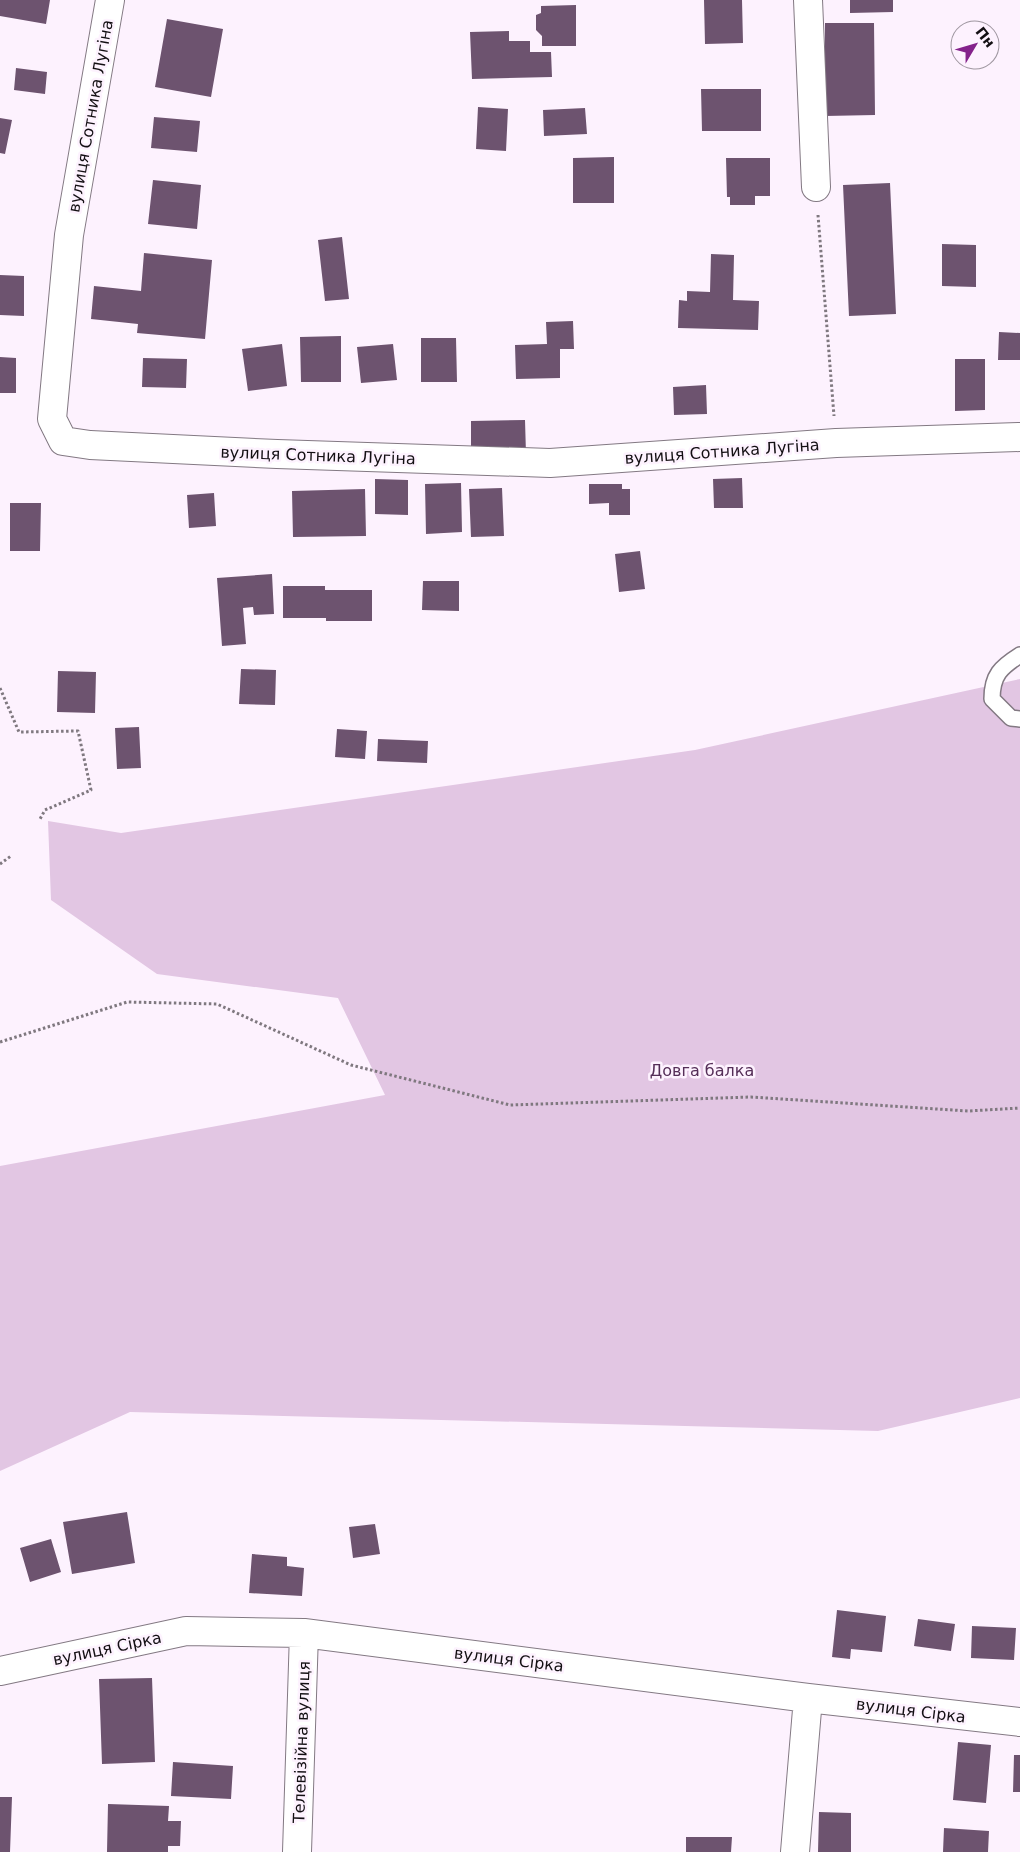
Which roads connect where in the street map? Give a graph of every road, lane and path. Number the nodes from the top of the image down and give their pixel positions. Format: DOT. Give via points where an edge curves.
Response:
graph roads {
  1 [pos="110,0"];
  2 [pos="808,0"];
  3 [pos="816,187"];
  4 [pos="1020,437"];
  5 [pos="836,443"];
  6 [pos="1020,655"];
  7 [pos="0,688"];
  8 [pos="1020,719"];
  9 [pos="40,819"];
  10 [pos="11,856"];
  11 [pos="0,864"];
  12 [pos="0,1042"];
  13 [pos="1020,1108"];
  14 [pos="304,1633"];
  15 [pos="0,1671"];
  16 [pos="808,1698"];
  17 [pos="1020,1722"];
  18 [pos="297,1852"];
  19 [pos="795,1852"];
  1 -- 5 [label="street, вулиця Сотника Лугіна" via="69,236 52,418 63,441 90,446 550,463"];
  2 -- 3 [label="street"];
  3 -- 5 [label="path"];
  4 -- 5 [label="street, вулиця Сотника Лугіна"];
  6 -- 8 [label="lane" via="996,674 992,687 992,699 1011,718"];
  7 -- 9 [label="path" via="19,732 78,731 91,790 46,810"];
  10 -- 11 [label="path"];
  12 -- 13 [label="path" via="127,1002 216,1004 351,1066 510,1105 751,1097 968,1111"];
  14 -- 15 [label="street, вулиця Сірка" via="186,1631"];
  14 -- 16 [label="street, вулиця Сірка"];
  14 -- 18 [label="street, Телевізійна вулиця"];
  16 -- 17 [label="street, вулиця Сірка"];
  16 -- 19 [label="street"];
}
